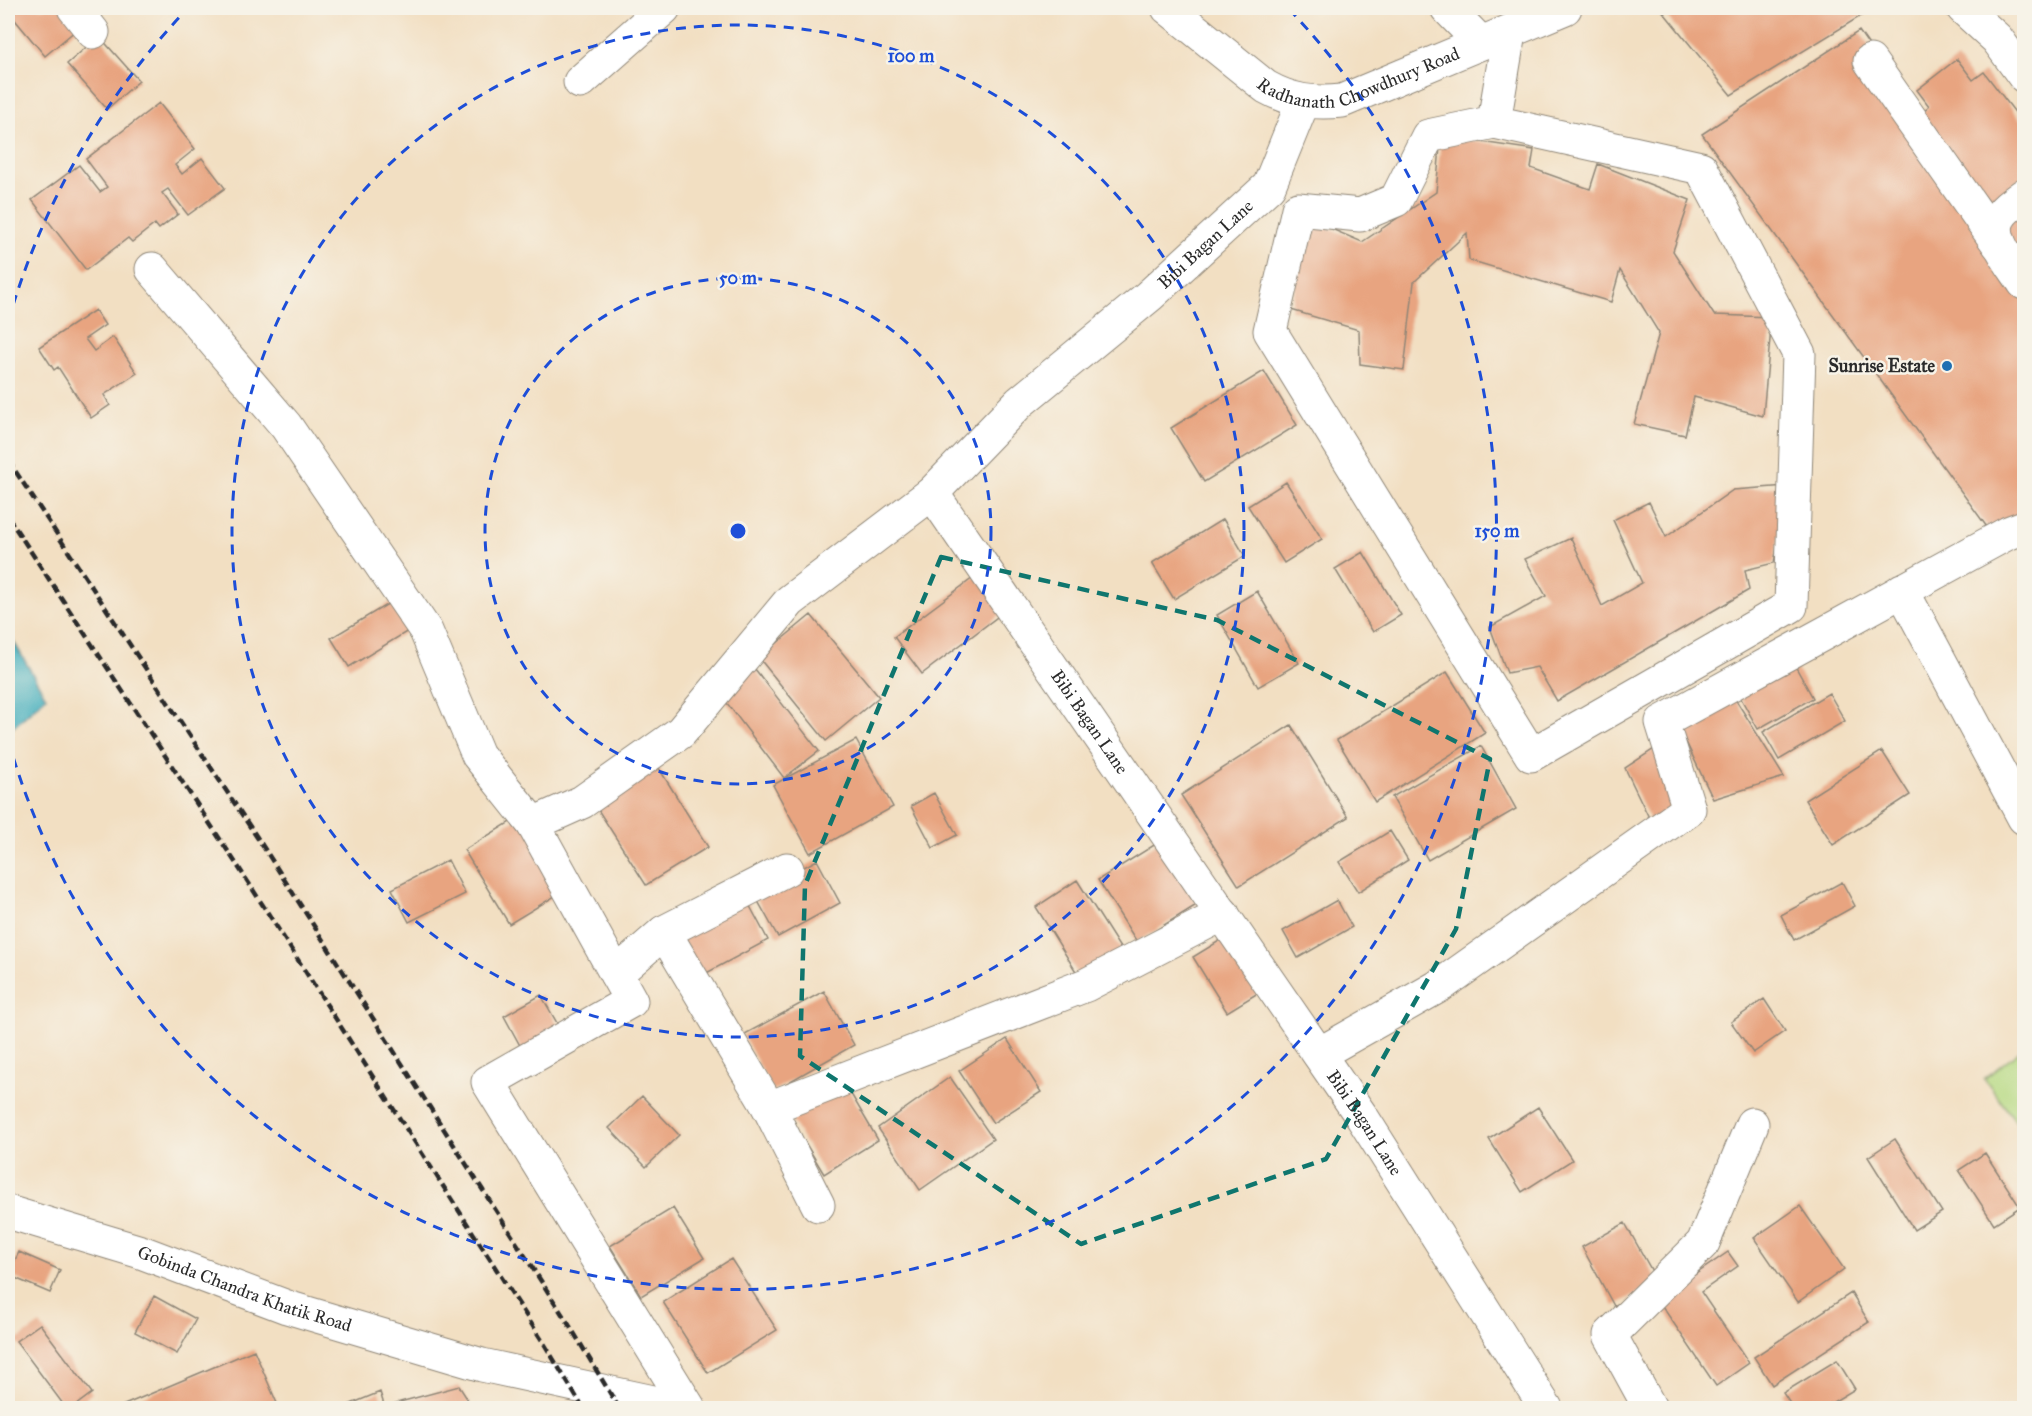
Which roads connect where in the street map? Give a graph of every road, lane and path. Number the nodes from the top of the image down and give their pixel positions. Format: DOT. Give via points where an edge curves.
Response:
graph roads {
  1 [pos="664,8"];
  2 [pos="1168,8"];
  3 [pos="1447,8"];
  4 [pos="1565,8"];
  5 [pos="1971,10"];
  6 [pos="1495,38"];
  7 [pos="1870,61"];
  8 [pos="2025,76"];
  9 [pos="580,82"];
  10 [pos="1303,102"];
  11 [pos="1494,122"];
  12 [pos="2025,195"];
  13 [pos="1999,245"];
  14 [pos="152,269"];
  15 [pos="2025,283"];
  16 [pos="932,493"];
  17 [pos="2025,527"];
  18 [pos="1902,590"];
  19 [pos="2025,818"];
  20 [pos="533,824"];
  21 [pos="787,869"];
  22 [pos="1223,914"];
  23 [pos="664,932"];
  24 [pos="616,974"];
  25 [pos="1319,1054"];
  26 [pos="770,1108"];
  27 [pos="1752,1124"];
  28 [pos="818,1205"];
  29 [pos="8,1212"];
  30 [pos="681,1408"];
  31 [pos="688,1408"];
  32 [pos="1546,1408"];
  33 [pos="1650,1408"];
  1 -- 9 [label="street"];
  2 -- 10 [label="street, Radhanath Chowdhury Road" via="1266,87"];
  3 -- 6 [label="street"];
  4 -- 6 [label="street, Radhanath Chowdhury Road"];
  5 -- 8 [label="street"];
  6 -- 10 [label="street, Radhanath Chowdhury Road" via="1342,101"];
  6 -- 11 [label="street"];
  7 -- 13 [label="street"];
  10 -- 16 [label="street, Bibi Bagan Lane" via="1269,186 1149,296 1020,402"];
  11 -- 11 [label="street" via="1701,168 1799,354 1791,606 1531,755 1270,331 1298,209 1360,214 1396,200 1428,136"];
  12 -- 13 [label="street" via="1999,218"];
  13 -- 15 [label="street"];
  14 -- 20 [label="street" via="292,436 426,631 478,755"];
  16 -- 20 [label="street" via="790,601 681,732 582,802"];
  16 -- 22 [label="street, Bibi Bagan Lane"];
  17 -- 18 [label="street" via="2008,532"];
  18 -- 19 [label="street"];
  18 -- 25 [label="street" via="1662,722 1689,809 1441,985"];
  20 -- 24 [label="street"];
  21 -- 23 [label="street"];
  22 -- 25 [label="street, Bibi Bagan Lane"];
  22 -- 26 [label="street" via="1086,985"];
  23 -- 24 [label="street"];
  23 -- 26 [label="street"];
  24 -- 31 [label="street" via="631,1000 488,1082"];
  25 -- 32 [label="street, Bibi Bagan Lane"];
  26 -- 28 [label="street"];
  27 -- 33 [label="street" via="1703,1244 1610,1335"];
  29 -- 30 [label="street, Gobinda Chandra Khatik Road" via="141,1252 288,1307 482,1365"];
}
